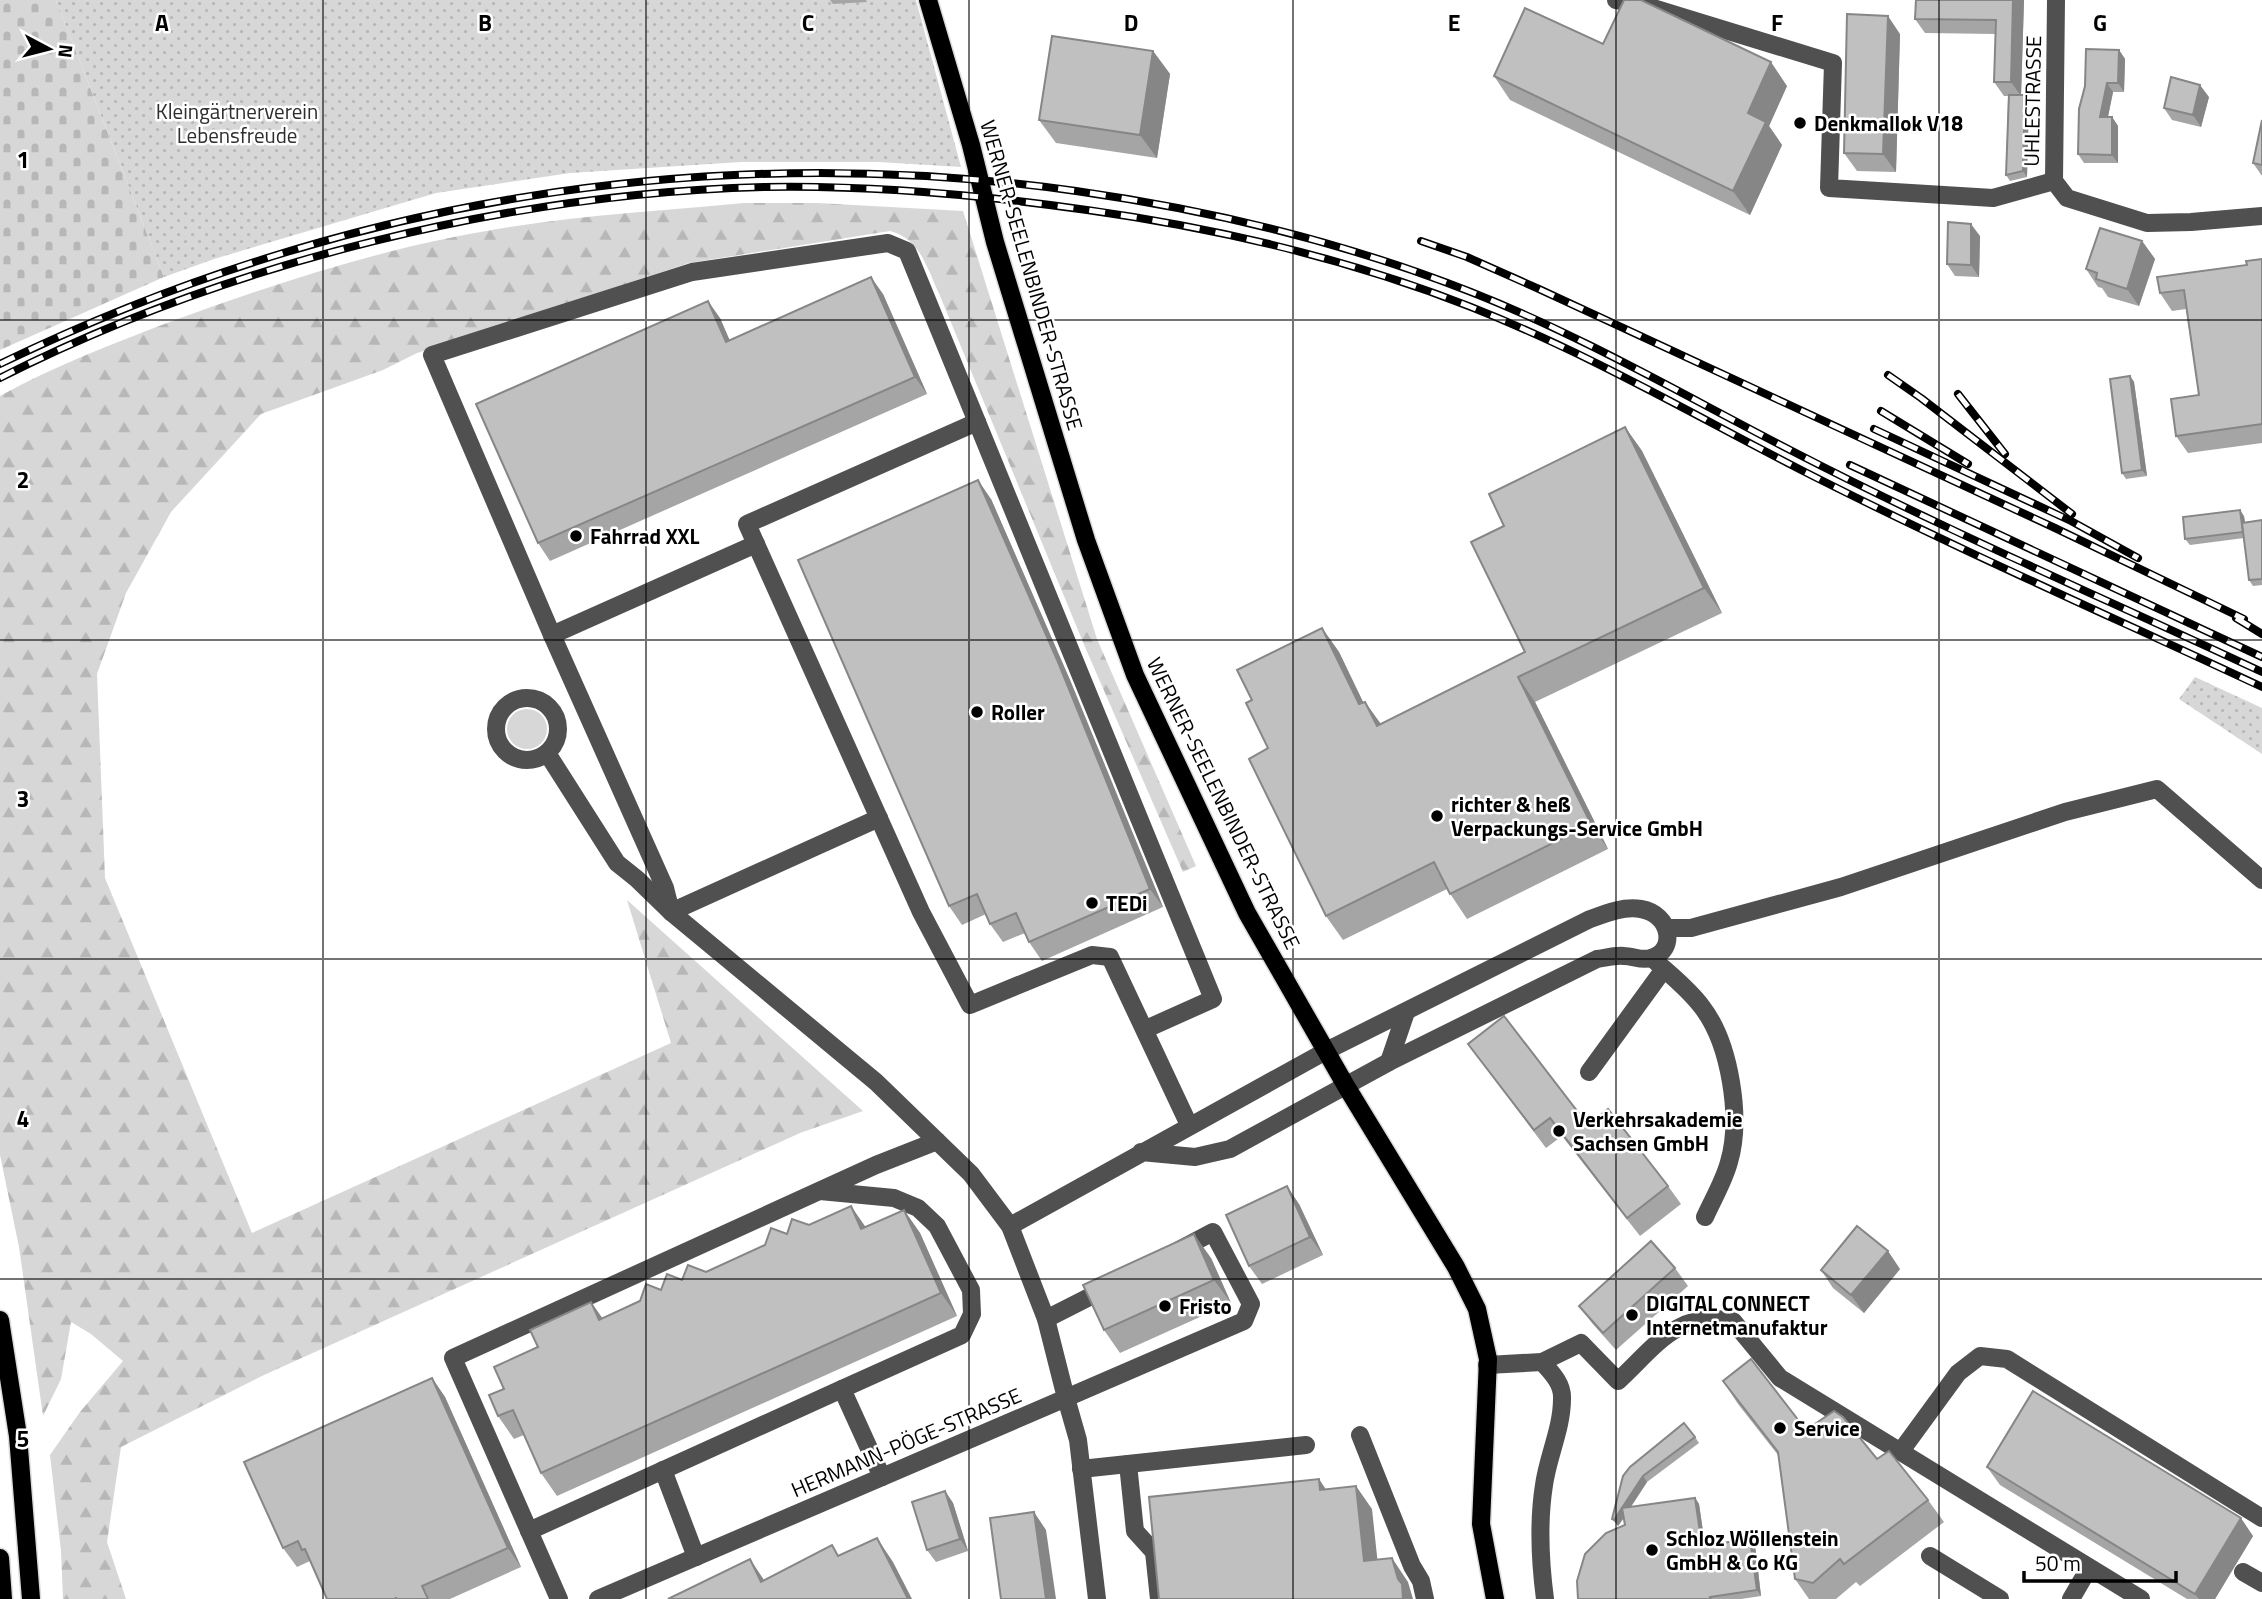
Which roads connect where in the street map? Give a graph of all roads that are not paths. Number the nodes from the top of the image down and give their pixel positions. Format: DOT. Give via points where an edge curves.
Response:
graph roads {
  1 [pos="928,0"];
  2 [pos="1616,0"];
  3 [pos="2056,0"];
  4 [pos="2054,181"];
  5 [pos="2262,216"];
  6 [pos="977,422"];
  7 [pos="756,544"];
  8 [pos="552,635"];
  9 [pos="547,753"];
  10 [pos="879,818"];
  11 [pos="2262,880"];
  12 [pos="671,912"];
  13 [pos="1667,928"];
  14 [pos="1658,964"];
  15 [pos="1406,1012"];
  16 [pos="1146,1029"];
  17 [pos="1326,1051"];
  18 [pos="1389,1062"];
  19 [pos="1589,1072"];
  20 [pos="1346,1086"];
  21 [pos="1189,1125"];
  22 [pos="937,1141"];
  23 [pos="1141,1152"];
  24 [pos="820,1191"];
  25 [pos="1705,1217"];
  26 [pos="1010,1226"];
  27 [pos="1164,1258"];
  28 [pos="1130,1276"];
  29 [pos="1046,1319"];
  30 [pos="0,1320"];
  31 [pos="1542,1362"];
  32 [pos="1488,1365"];
  33 [pos="842,1389"];
  34 [pos="1066,1398"];
  35 [pos="1360,1435"];
  36 [pos="1306,1445"];
  37 [pos="1901,1451"];
  38 [pos="1128,1464"];
  39 [pos="1081,1469"];
  40 [pos="663,1470"];
  41 [pos="882,1477"];
  42 [pos="2262,1518"];
  43 [pos="528,1531"];
  44 [pos="1930,1556"];
  45 [pos="696,1557"];
  46 [pos="0,1558"];
  47 [pos="2089,1568"];
  48 [pos="2243,1572"];
  49 [pos="2262,1583"];
  50 [pos="3,1599"];
  51 [pos="31,1599"];
  52 [pos="559,1599"];
  53 [pos="598,1599"];
  54 [pos="1097,1599"];
  55 [pos="1159,1599"];
  56 [pos="1425,1599"];
  57 [pos="1495,1599"];
  58 [pos="1545,1599"];
  59 [pos="2000,1599"];
  60 [pos="2071,1599"];
  61 [pos="2141,1599"];
  1 -- 17 [label="main road, WERNER-SEELENBINDER-STRASSE" via="995,242 1086,540 1135,676 1247,913"];
  2 -- 4 [label="street" via="1833,63 1829,188 1993,198"];
  3 -- 4 [label="street, UHLESTRASSE"];
  4 -- 5 [label="street, UHLESTRASSE" via="2067,198 2147,223"];
  6 -- 7 [label="street" via="747,524"];
  6 -- 8 [label="street" via="906,251 888,243 692,272 432,355"];
  6 -- 16 [label="street" via="1213,999"];
  7 -- 8 [label="street"];
  7 -- 10 [label="street"];
  8 -- 12 [label="street" via="665,888"];
  9 -- 12 [label="street" via="617,863"];
  10 -- 12 [label="street"];
  10 -- 16 [label="street" via="920,912 970,1005 1092,954 1110,957"];
  11 -- 13 [label="street" via="2157,789 2065,812 1841,887 1691,928"];
  12 -- 22 [label="street" via="876,1082"];
  13 -- 14 [label="street"];
  13 -- 15 [label="street" via="1658,916 1643,909 1609,913"];
  14 -- 18 [label="street" via="1624,956 1597,959"];
  14 -- 19 [label="street"];
  14 -- 25 [label="street" via="1702,1006 1718,1031 1731,1083 1734,1116 1729,1162"];
  15 -- 17 [label="street"];
  15 -- 18 [label="street"];
  16 -- 21 [label="street"];
  17 -- 20 [label="main road, WERNER-SEELENBINDER-STRASSE"];
  17 -- 21 [label="street"];
  18 -- 20 [label="street"];
  20 -- 23 [label="street" via="1230,1149 1195,1157"];
  20 -- 32 [label="main road, WERNER-SEELENBINDER-STRASSE" via="1456,1267 1477,1309"];
  21 -- 23 [label="street"];
  22 -- 24 [label="street"];
  22 -- 26 [label="street" via="971,1174"];
  23 -- 26 [label="street"];
  24 -- 33 [label="street" via="894,1198 918,1208 937,1226 971,1290 972,1314 962,1335"];
  24 -- 43 [label="street" via="453,1358"];
  26 -- 29 [label="street"];
  27 -- 34 [label="street, HERMANN-PÖGE-STRASSE" via="1213,1232 1251,1304 1244,1321"];
  28 -- 29 [label="street"];
  29 -- 34 [label="street"];
  30 -- 51 [label="main road" via="18,1436"];
  31 -- 32 [label="street"];
  31 -- 37 [label="street" via="1581,1343 1618,1381 1674,1329 1693,1320 1716,1317 1733,1321 1780,1378"];
  31 -- 58 [label="street" via="1558,1380 1563,1397 1540,1522"];
  32 -- 57 [label="main road, WERNER-SEELENBINDER-STRASSE" via="1481,1524"];
  33 -- 40 [label="street"];
  33 -- 41 [label="street"];
  34 -- 39 [label="street"];
  34 -- 41 [label="street, HERMANN-PÖGE-STRASSE"];
  35 -- 56 [label="street"];
  36 -- 38 [label="street"];
  37 -- 42 [label="street" via="1958,1373 1980,1356 2007,1359"];
  37 -- 47 [label="street"];
  38 -- 39 [label="street"];
  38 -- 55 [label="street" via="1135,1531 1154,1552"];
  39 -- 54 [label="street"];
  40 -- 43 [label="street"];
  40 -- 45 [label="street"];
  41 -- 45 [label="street, HERMANN-PÖGE-STRASSE"];
  43 -- 52 [label="street"];
  44 -- 59 [label="street"];
  45 -- 53 [label="street, HERMANN-PÖGE-STRASSE"];
  46 -- 50 [label="main road"];
  47 -- 60 [label="street"];
  47 -- 61 [label="street"];
  48 -- 49 [label="street"];
}
